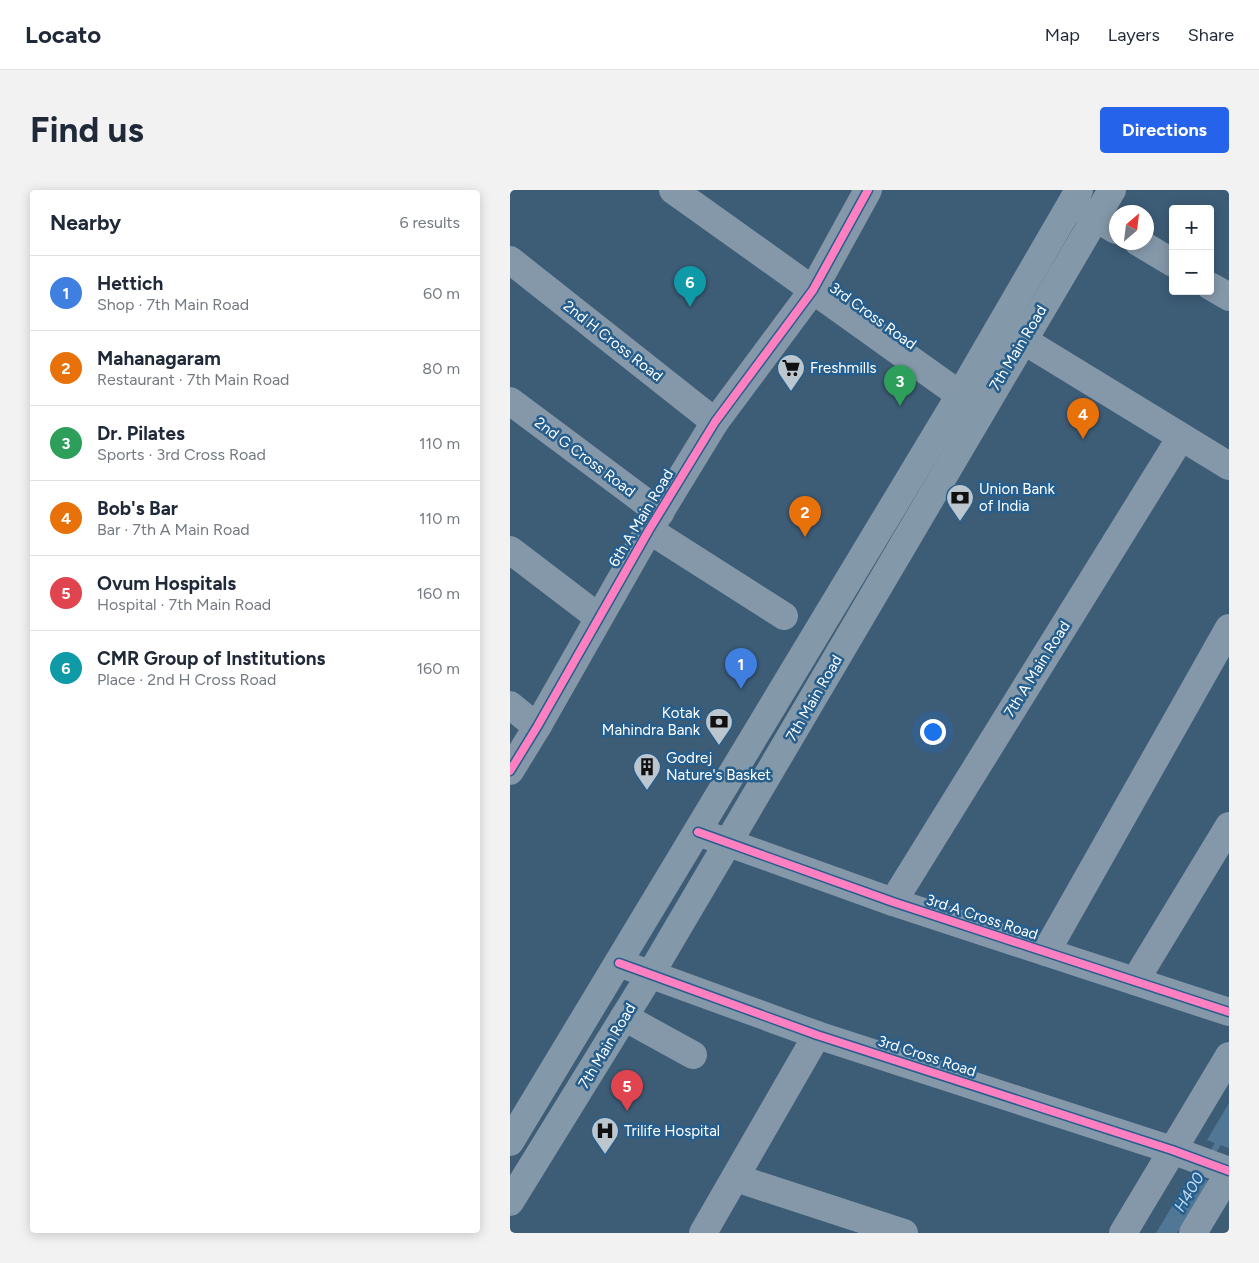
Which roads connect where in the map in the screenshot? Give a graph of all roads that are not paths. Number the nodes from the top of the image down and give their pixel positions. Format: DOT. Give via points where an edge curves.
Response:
graph roads {
  1 [pos="673,190"];
  2 [pos="1112,190"];
  3 [pos="862,193"];
  4 [pos="1075,197"];
  5 [pos="1106,224"];
  6 [pos="1151,250"];
  7 [pos="510,260"];
  8 [pos="1169,261"];
  9 [pos="1214,288"];
  10 [pos="813,290"];
  11 [pos="1229,297"];
  12 [pos="1023,340"];
  13 [pos="960,395"];
  14 [pos="510,401"];
  15 [pos="982,409"];
  16 [pos="715,422"];
  17 [pos="1181,437"];
  18 [pos="1229,466"];
  19 [pos="655,521"];
  20 [pos="510,550"];
  21 [pos="784,616"];
  22 [pos="598,617"];
  23 [pos="1229,628"];
  24 [pos="510,705"];
  25 [pos="537,727"];
  26 [pos="510,770"];
  27 [pos="1229,826"];
  28 [pos="698,832"];
  29 [pos="728,842"];
  30 [pos="893,902"];
  31 [pos="1046,952"];
  32 [pos="618,963"];
  33 [pos="650,975"];
  34 [pos="1135,981"];
  35 [pos="1229,1012"];
  36 [pos="624,1017"];
  37 [pos="817,1035"];
  38 [pos="693,1055"];
  39 [pos="1229,1056"];
  40 [pos="510,1142"];
  41 [pos="1181,1153"];
  42 [pos="1227,1171"];
  43 [pos="736,1178"];
  44 [pos="510,1202"];
  45 [pos="869,1228"];
  46 [pos="703,1233"];
  47 [pos="904,1233"];
  48 [pos="1123,1233"];
  49 [pos="1193,1233"];
  1 -- 10 [label="street, 3rd Cross Road"];
  2 -- 5 [label="main road, 7th Main Road"];
  3 -- 10 [label="street, 6th A Main Road"];
  4 -- 5 [label="street"];
  4 -- 13 [label="main road, 7th Main Road"];
  5 -- 12 [label="main road, 7th Main Road"];
  6 -- 8 [label="street"];
  7 -- 16 [label="street, 2nd H Cross Road"];
  9 -- 11 [label="street"];
  10 -- 13 [label="street, 3rd Cross Road"];
  10 -- 16 [label="street, 6th A Main Road"];
  12 -- 15 [label="main road, 7th Main Road"];
  12 -- 17 [label="street"];
  13 -- 15 [label="street, 3rd Cross Road"];
  13 -- 28 [label="main road, 7th Main Road"];
  14 -- 19 [label="street, 2nd G Cross Road"];
  15 -- 29 [label="main road, 7th Main Road"];
  16 -- 19 [label="street, 6th A Main Road"];
  17 -- 18 [label="street"];
  17 -- 30 [label="street, 7th A Main Road"];
  19 -- 21 [label="street, 2nd G Cross Road"];
  19 -- 22 [label="street, 6th A Main Road"];
  20 -- 22 [label="street"];
  22 -- 25 [label="street, 6th A Main Road"];
  23 -- 31 [label="street"];
  24 -- 25 [label="street"];
  25 -- 26 [label="street, 6th A Main Road"];
  27 -- 34 [label="street"];
  28 -- 29 [label="street, 3rd A Cross Road"];
  28 -- 32 [label="main road, 7th Main Road"];
  29 -- 30 [label="street, 3rd A Cross Road"];
  29 -- 33 [label="main road, 7th Main Road"];
  30 -- 31 [label="street, 3rd A Cross Road"];
  31 -- 34 [label="street, 3rd A Cross Road"];
  32 -- 33 [label="street, 3rd Cross Road"];
  32 -- 40 [label="main road, 7th Main Road"];
  33 -- 36 [label="main road, 7th Main Road"];
  33 -- 37 [label="street, 3rd Cross Road"];
  34 -- 35 [label="street, 3rd A Cross Road"];
  36 -- 38 [label="street"];
  36 -- 44 [label="main road, 7th Main Road"];
  37 -- 41 [label="street, 3rd Cross Road"];
  37 -- 43 [label="street"];
  39 -- 41 [label="street"];
  41 -- 42 [label="street, 3rd Cross Road"];
  41 -- 48 [label="street"];
  42 -- 49 [label="street"];
  43 -- 45 [label="street"];
  43 -- 46 [label="street"];
  45 -- 47 [label="street"];
}
